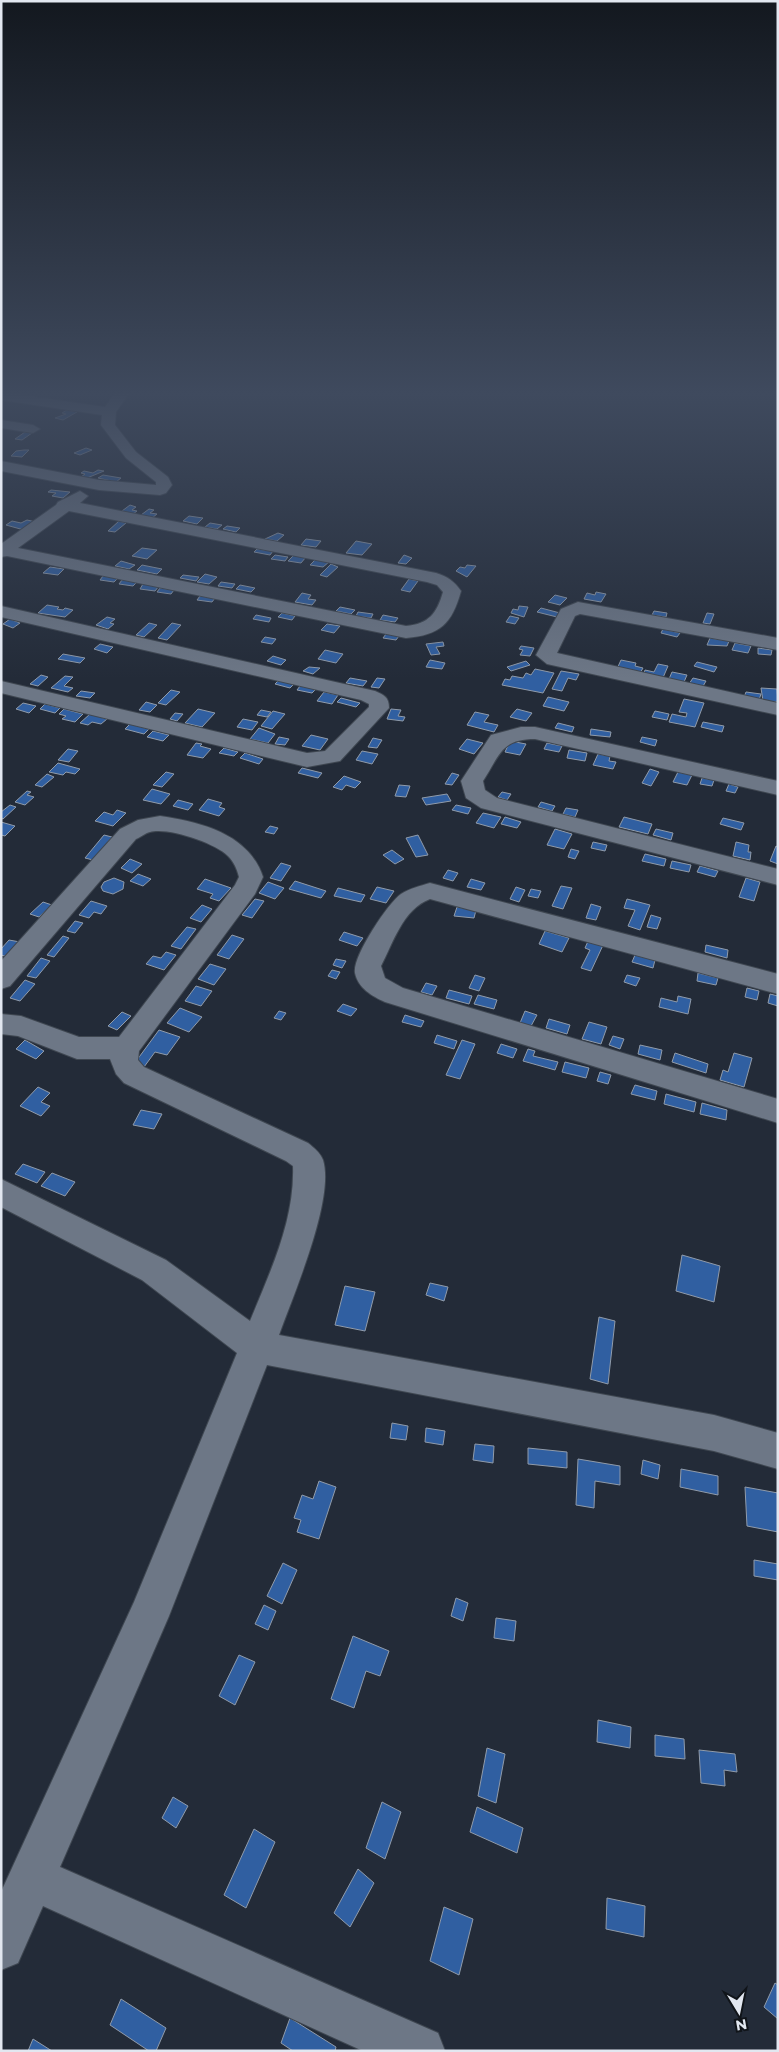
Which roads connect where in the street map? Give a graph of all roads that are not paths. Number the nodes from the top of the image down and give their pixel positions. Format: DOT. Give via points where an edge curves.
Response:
graph roads {
  1 [pos="94,488"];
  2 [pos="133,488"];
  3 [pos="161,488"];
  4 [pos="64,505"];
  5 [pos="3,551"];
  6 [pos="1,611"];
  7 [pos="778,644"];
  8 [pos="1,687"];
  9 [pos="778,709"];
  10 [pos="778,788"];
  11 [pos="778,877"];
  12 [pos="1,979"];
  13 [pos="778,984"];
  14 [pos="1,1024"];
  15 [pos="126,1048"];
  16 [pos="778,1111"];
  17 [pos="1,1192"];
  18 [pos="257,1346"];
  19 [pos="778,1450"];
  20 [pos="32,1878"];
  21 [pos="1,1946"];
  22 [pos="420,2051"];
  1 -- 4 [label="street"];
  2 -- 3 [label="street"];
  4 -- 5 [label="street"];
  4 -- 5 [label="street" via="443,581 452,591 448,610 442,619 425,630 406,632"];
  6 -- 8 [label="street" via="368,695 379,700 380,704 332,756 307,760"];
  7 -- 9 [label="street" via="578,608 568,613 546,655 554,660"];
  10 -- 11 [label="street" via="535,733 521,733 499,740 472,781 474,793 489,804"];
  12 -- 15 [label="street" via="128,834 152,824 170,823 232,848 248,867 251,877 246,888"];
  13 -- 16 [label="street" via="430,891 418,893 402,906 368,966 367,974 380,990 394,995"];
  14 -- 15 [label="street" via="21,1026 77,1048"];
  15 -- 18 [label="street" via="122,1060 125,1068 134,1075 297,1152 308,1161 309,1184 302,1224"];
  17 -- 18 [label="street" via="154,1270"];
  18 -- 19 [label="street" via="714,1433"];
  18 -- 20 [label="street" via="149,1616"];
  20 -- 21 [label="street"];
  20 -- 22 [label="street"];
}
